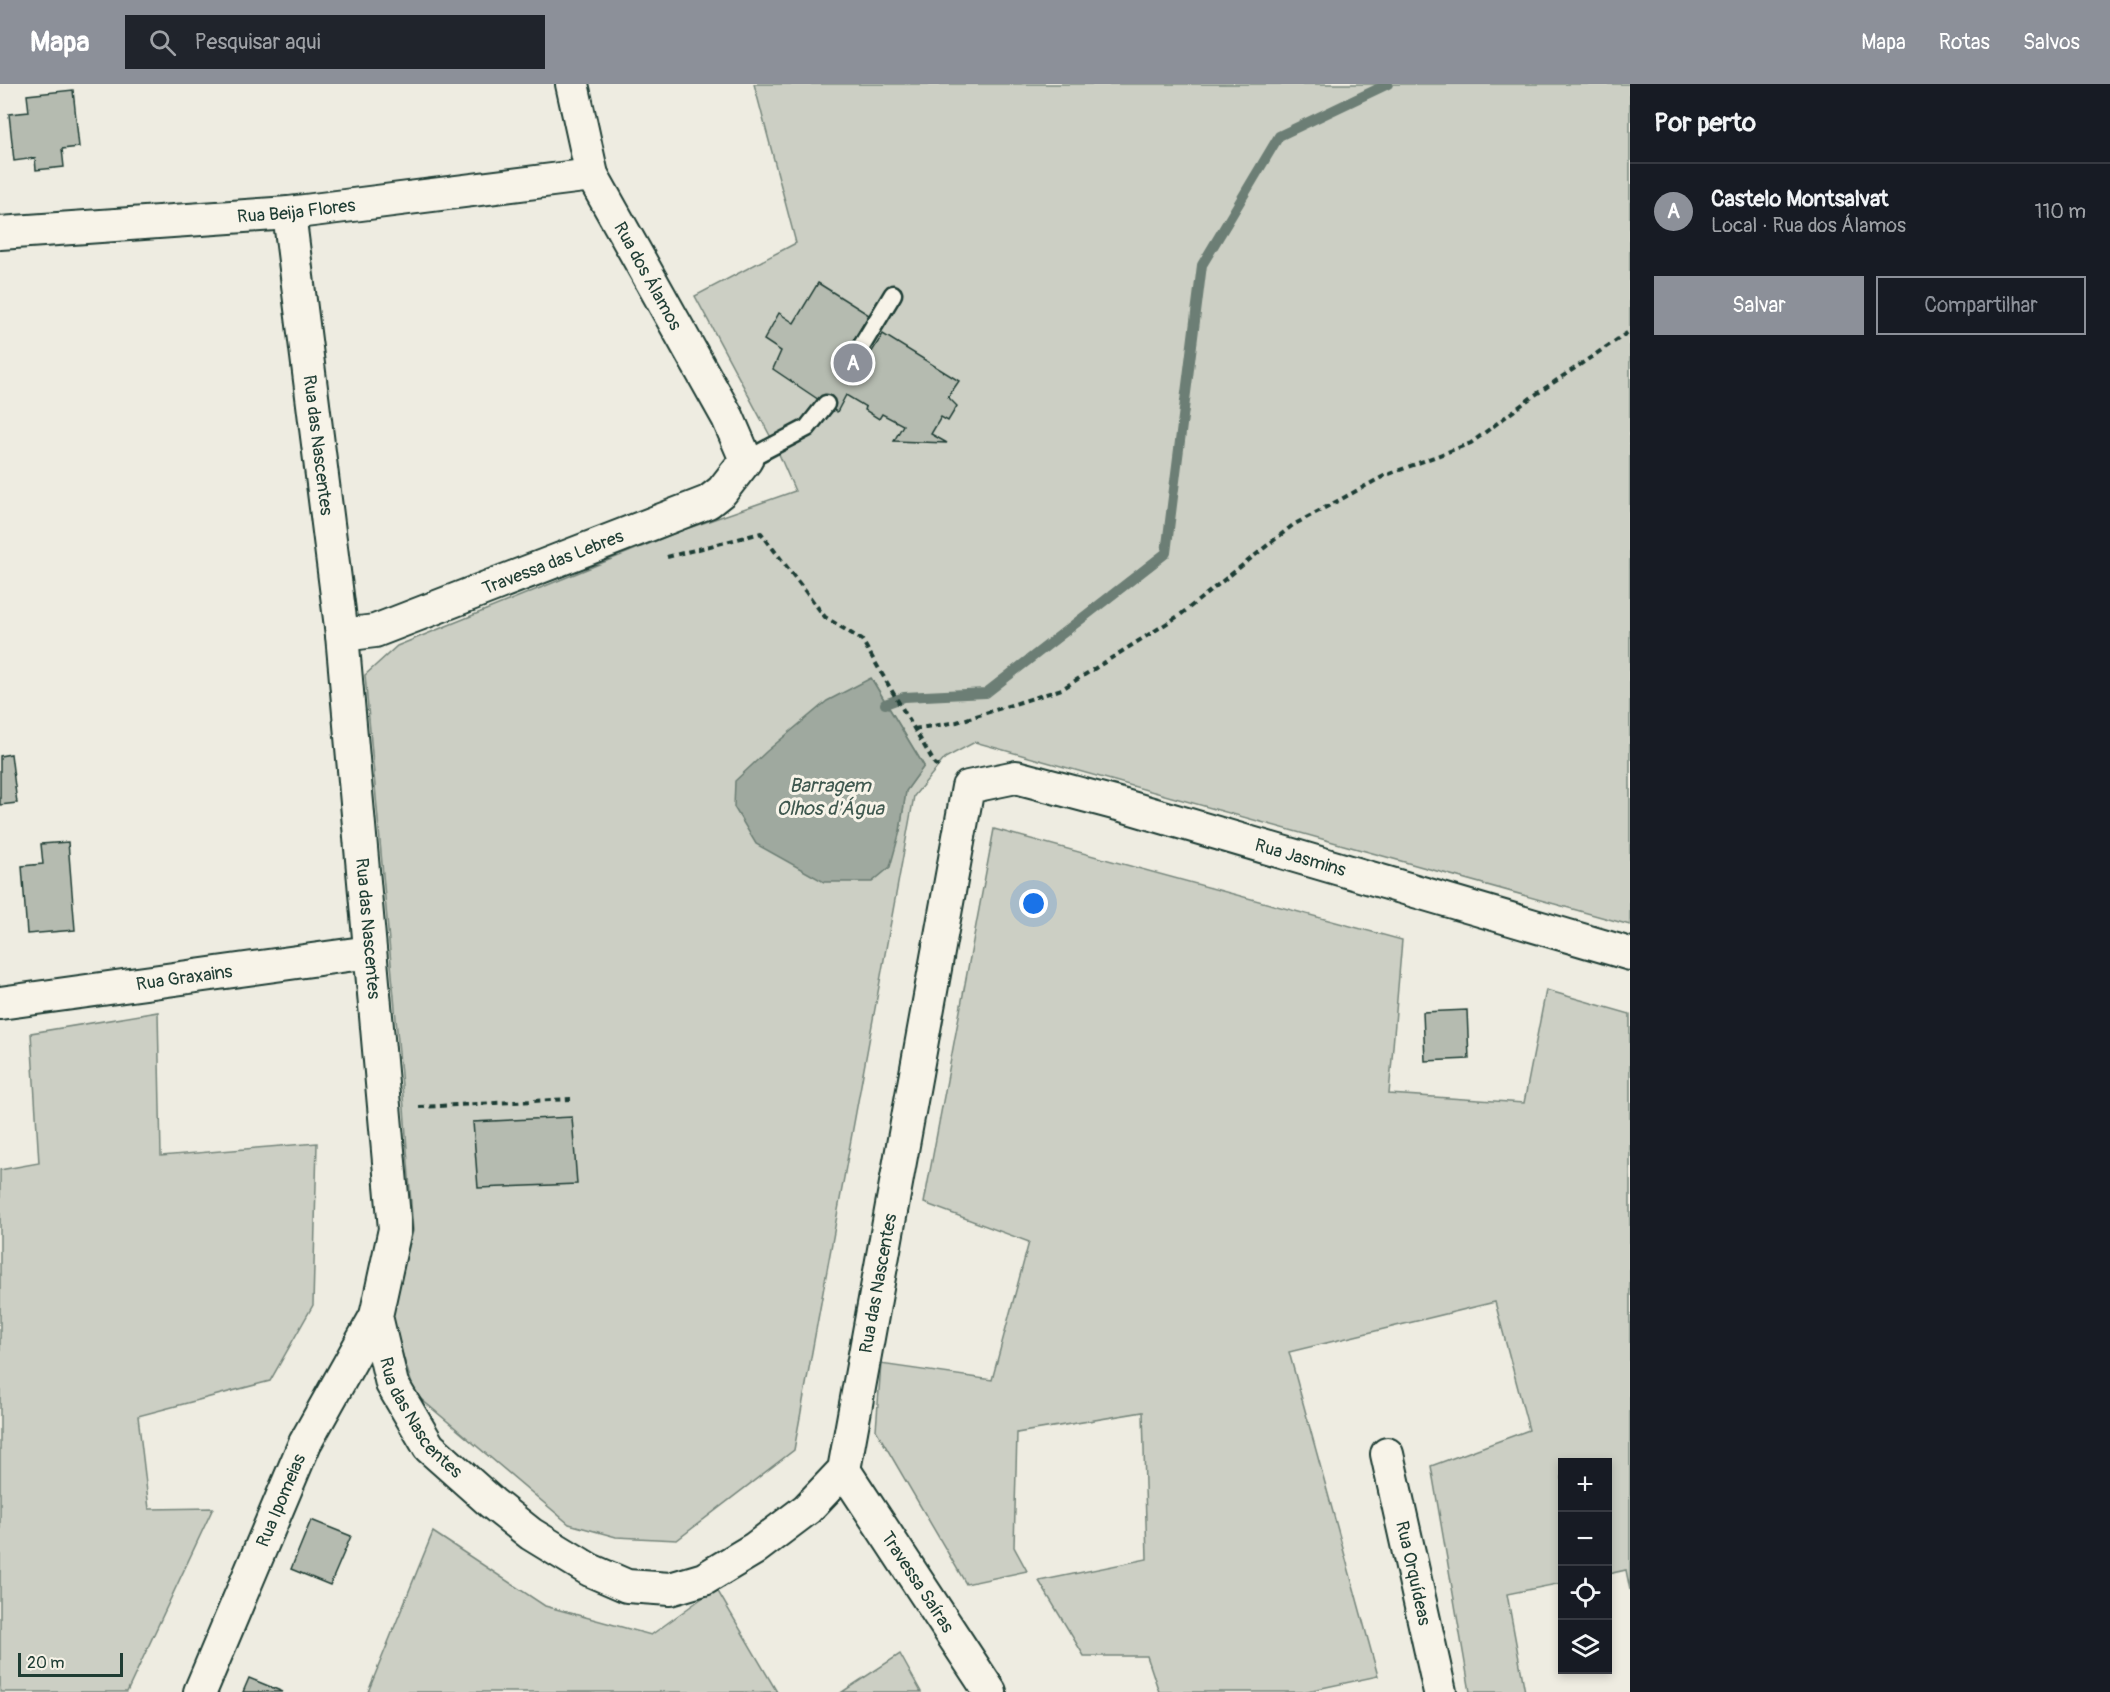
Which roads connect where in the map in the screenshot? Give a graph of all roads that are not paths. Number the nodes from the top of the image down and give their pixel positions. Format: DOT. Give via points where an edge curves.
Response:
graph roads {
  1 [pos="572,84"];
  2 [pos="591,175"];
  3 [pos="289,213"];
  4 [pos="0,233"];
  5 [pos="893,294"];
  6 [pos="858,352"];
  7 [pos="826,404"];
  8 [pos="746,460"];
  9 [pos="342,635"];
  10 [pos="968,787"];
  11 [pos="370,952"];
  12 [pos="1630,954"];
  13 [pos="0,1003"];
  14 [pos="376,1316"];
  15 [pos="1387,1454"];
  16 [pos="844,1470"];
  17 [pos="200,1692"];
  18 [pos="990,1692"];
  19 [pos="1440,1692"];
  1 -- 2 [label="street, Rua dos Álamos"];
  2 -- 3 [label="street, Rua Beija Flores"];
  2 -- 8 [label="street, Rua dos Álamos" via="728,418"];
  3 -- 4 [label="street, Rua Beija Flores"];
  3 -- 9 [label="street, Rua das Nascentes"];
  5 -- 6 [label="lane"];
  7 -- 8 [label="lane" via="807,428"];
  8 -- 9 [label="street, Travessa das Lebres" via="722,491 708,502 375,631"];
  9 -- 11 [label="street, Rua das Nascentes"];
  10 -- 12 [label="street, Rua Jasmins" via="1016,777"];
  10 -- 16 [label="street, Rua das Nascentes"];
  11 -- 13 [label="street, Rua Graxains"];
  11 -- 14 [label="street, Rua das Nascentes" via="395,1229"];
  14 -- 16 [label="street, Rua das Nascentes" via="392,1384 429,1447 531,1534 590,1570 627,1586 670,1589 704,1579 754,1549 807,1509"];
  14 -- 17 [label="street, Rua Ipomeias" via="305,1443"];
  15 -- 19 [label="street, Rua Orquídeas"];
  16 -- 18 [label="street, Travessa Saíras"];
}
